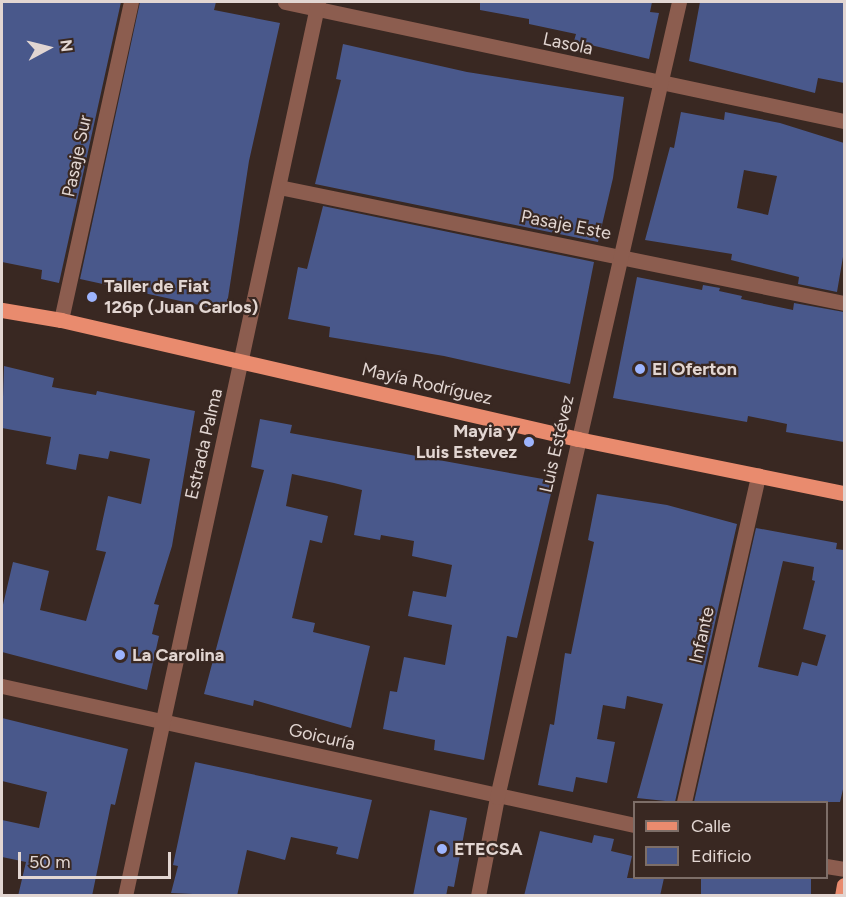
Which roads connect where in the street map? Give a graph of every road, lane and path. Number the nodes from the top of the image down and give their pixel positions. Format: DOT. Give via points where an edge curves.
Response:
graph roads {
  1 [pos="131,2"];
  2 [pos="285,2"];
  3 [pos="679,2"];
  4 [pos="317,6"];
  5 [pos="658,82"];
  6 [pos="844,121"];
  7 [pos="279,187"];
  8 [pos="620,256"];
  9 [pos="844,303"];
  10 [pos="2,310"];
  11 [pos="61,320"];
  12 [pos="243,362"];
  13 [pos="579,439"];
  14 [pos="758,476"];
  15 [pos="844,493"];
  16 [pos="2,686"];
  17 [pos="160,720"];
  18 [pos="497,797"];
  19 [pos="684,801"];
  20 [pos="633,825"];
  21 [pos="828,866"];
  22 [pos="844,869"];
  23 [pos="844,885"];
  24 [pos="125,896"];
  25 [pos="478,896"];
  26 [pos="842,896"];
  1 -- 11 [label="street, Pasaje Sur"];
  2 -- 4 [label="street, Lasola"];
  3 -- 5 [label="street, Luis Estévez"];
  4 -- 5 [label="street, Lasola"];
  4 -- 7 [label="street, Estrada Palma"];
  5 -- 6 [label="street, Lasola"];
  5 -- 8 [label="street, Luis Estévez"];
  7 -- 8 [label="street, Pasaje Este"];
  7 -- 12 [label="street, Estrada Palma"];
  8 -- 9 [label="street, Pasaje Este"];
  8 -- 13 [label="street, Luis Estévez"];
  10 -- 11 [label="main road, Mayía Rodríguez"];
  11 -- 12 [label="main road, Mayía Rodríguez"];
  12 -- 13 [label="main road, Mayía Rodríguez"];
  12 -- 17 [label="street, Estrada Palma"];
  13 -- 14 [label="main road, Mayía Rodríguez"];
  13 -- 18 [label="street, Luis Estévez"];
  14 -- 15 [label="main road, Mayía Rodríguez"];
  14 -- 19 [label="street, Infante"];
  16 -- 17 [label="street, Goicuría"];
  17 -- 18 [label="street, Goicuría"];
  17 -- 24 [label="street, Estrada Palma"];
  18 -- 20 [label="street, Goicuría"];
  18 -- 25 [label="street, Luis Estévez"];
  21 -- 22 [label="street"];
  23 -- 26 [label="main road"];
}
